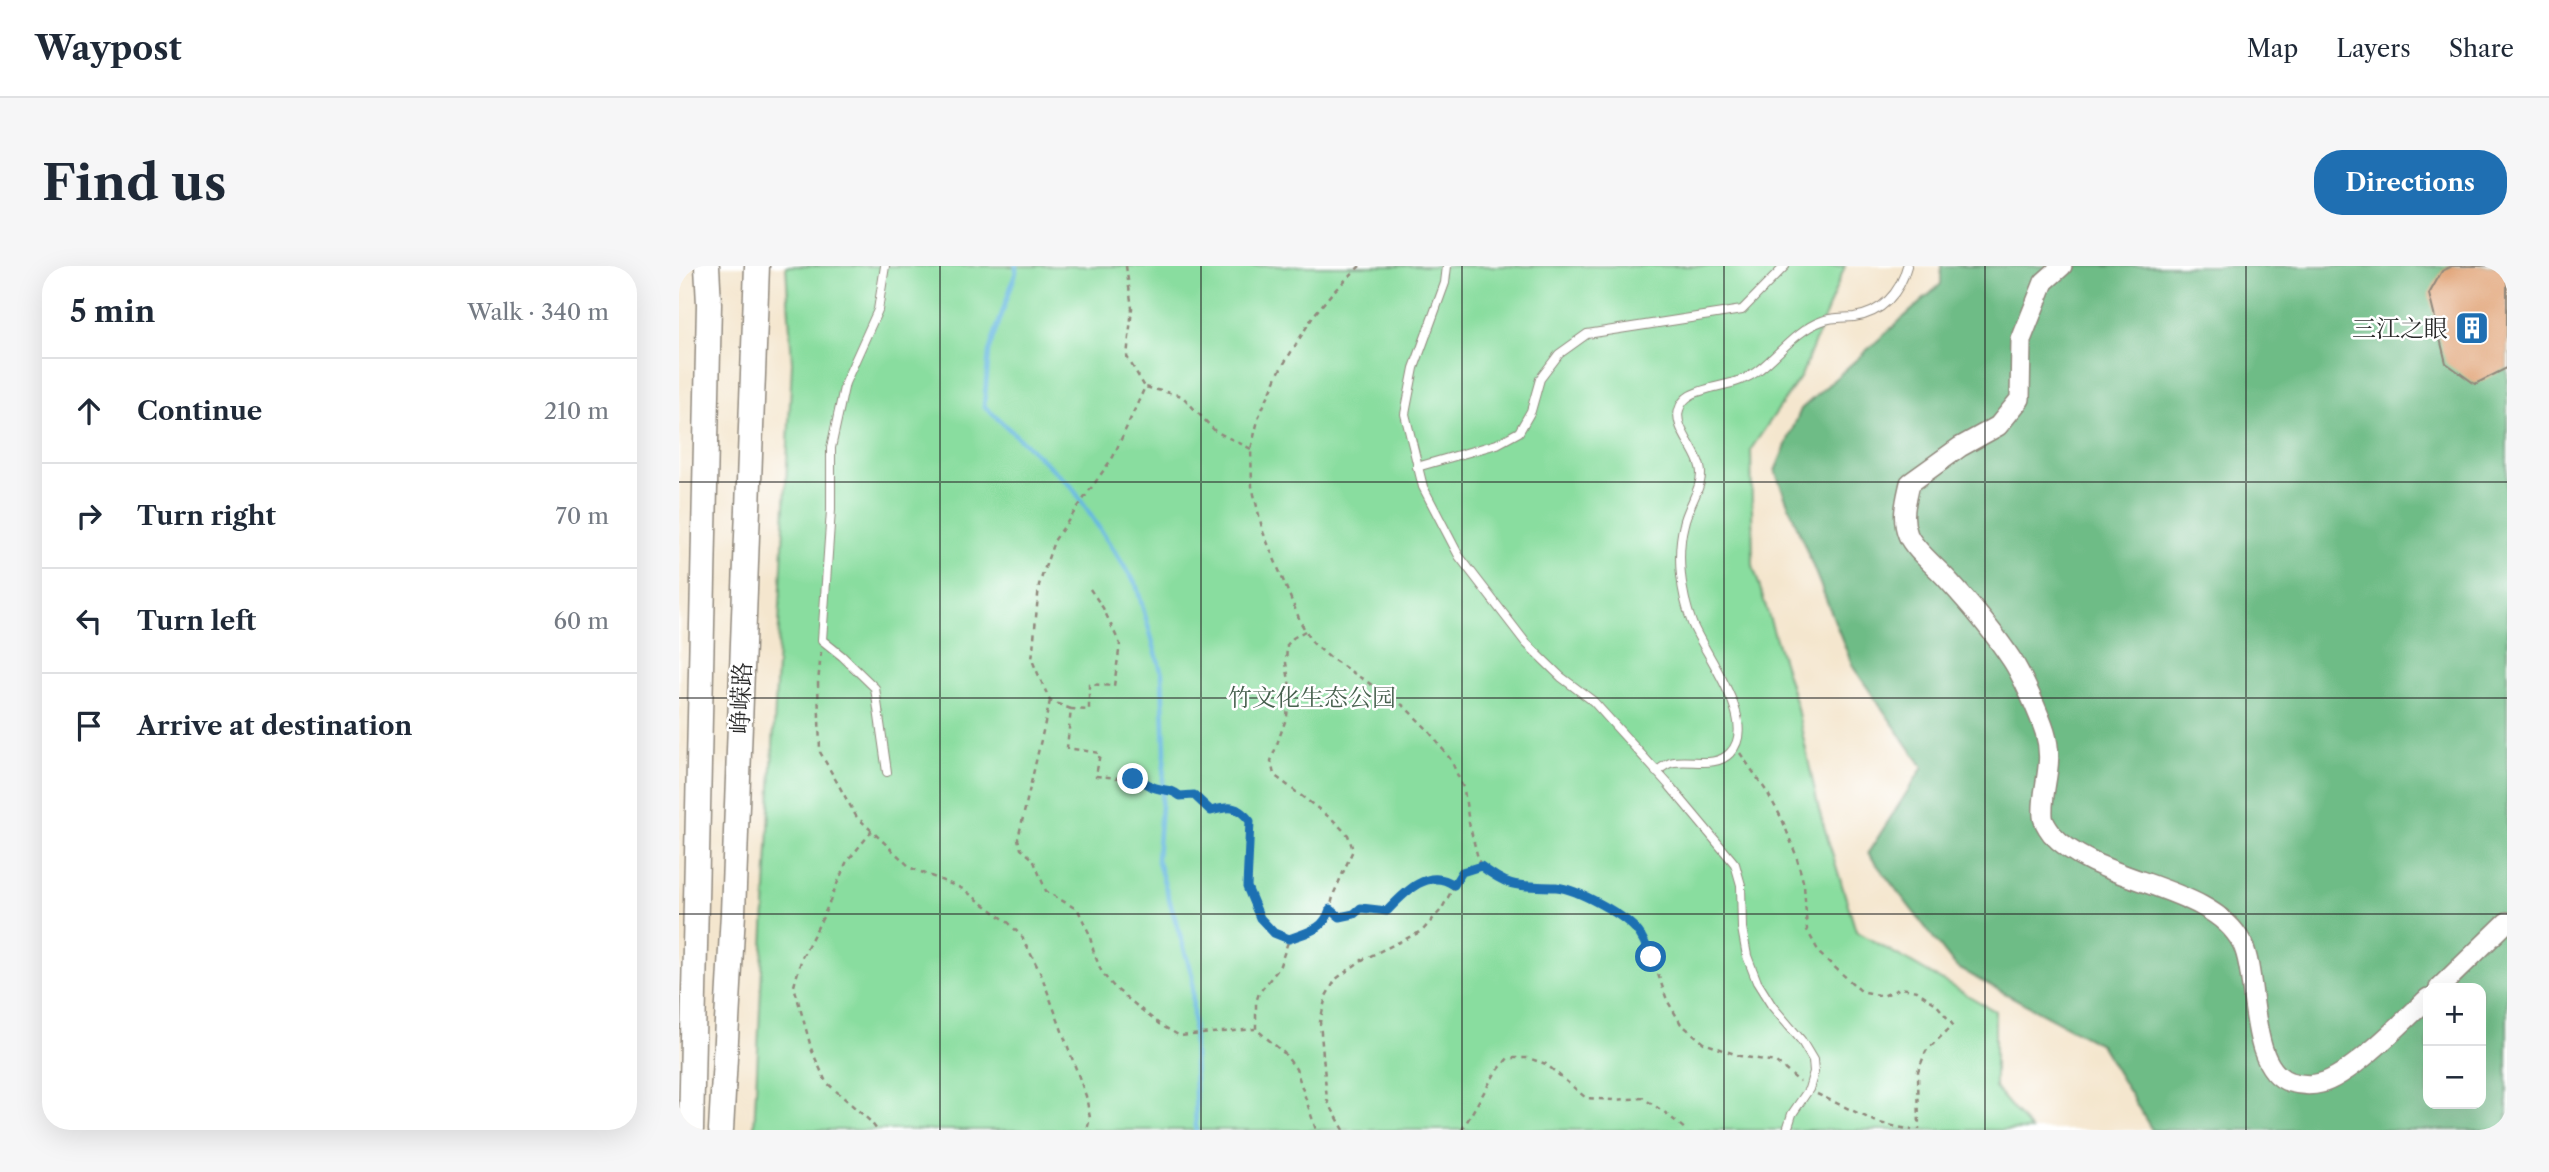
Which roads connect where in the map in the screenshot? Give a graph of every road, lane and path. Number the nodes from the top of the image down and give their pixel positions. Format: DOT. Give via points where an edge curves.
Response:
graph roads {
  1 [pos="707,266"];
  2 [pos="757,266"];
  3 [pos="885,266"];
  4 [pos="1126,266"];
  5 [pos="1360,266"];
  6 [pos="1447,266"];
  7 [pos="1785,266"];
  8 [pos="1907,266"];
  9 [pos="2062,266"];
  10 [pos="1145,387"];
  11 [pos="1251,449"];
  12 [pos="1417,467"];
  13 [pos="1090,589"];
  14 [pos="1306,631"];
  15 [pos="822,640"];
  16 [pos="1050,701"];
  17 [pos="1071,709"];
  18 [pos="1734,745"];
  19 [pos="887,772"];
  20 [pos="1655,772"];
  21 [pos="872,831"];
  22 [pos="1481,866"];
  23 [pos="1454,885"];
  24 [pos="1330,909"];
  25 [pos="2507,922"];
  26 [pos="1289,939"];
  27 [pos="2444,983"];
  28 [pos="2423,1003"];
  29 [pos="1256,1029"];
  30 [pos="1809,1089"];
  31 [pos="1901,1129"];
  32 [pos="691,1130"];
  33 [pos="721,1130"];
  34 [pos="877,1130"];
  35 [pos="1087,1130"];
  36 [pos="1316,1130"];
  37 [pos="1344,1130"];
  38 [pos="1462,1130"];
  39 [pos="1686,1130"];
  40 [pos="1787,1130"];
  41 [pos="1912,1130"];
  42 [pos="1920,1130"];
  1 -- 32 [label="main road, 峥嵘路"];
  2 -- 33 [label="main road, 峥嵘路"];
  3 -- 15 [label="lane" via="878,310 845,383 831,448"];
  4 -- 10 [label="path" via="1132,308 1127,357"];
  5 -- 11 [label="path" via="1314,315 1280,370 1259,416"];
  6 -- 12 [label="lane" via="1414,368 1405,414"];
  7 -- 12 [label="lane" via="1742,310 1587,334 1559,354 1540,379 1519,432 1497,444"];
  8 -- 18 [label="lane" via="1888,302 1871,313 1823,320 1759,371 1683,400 1677,414 1701,475 1683,524 1682,579 1693,625 1738,715 1739,735"];
  9 -- 28 [label="street" via="2044,282 2021,340 2020,400 1998,426 1910,484 1903,522 1909,538 1971,604 2014,662 2046,733 2050,767 2042,818 2051,833 2092,863 2185,898 2228,926 2242,943 2267,1059 2287,1081 2305,1086 2324,1083 2356,1063"];
  10 -- 11 [label="path" via="1182,396 1215,431"];
  10 -- 16 [label="path" via="1113,457 1054,541 1039,585 1032,660"];
  11 -- 14 [label="path" via="1252,486 1263,532"];
  12 -- 20 [label="lane" via="1436,517 1494,603 1526,643 1593,701"];
  13 -- 17 [label="path" via="1120,645 1114,687 1089,684 1089,710"];
  14 -- 22 [label="path" via="1329,657 1404,706 1451,760 1464,790"];
  14 -- 24 [label="path" via="1287,645 1287,716 1271,761 1274,775 1348,835 1353,850"];
  15 -- 19 [label="lane" via="875,688"];
  15 -- 21 [label="path" via="820,752 856,817"];
  16 -- 17 [label="path"];
  16 -- 29 [label="path" via="1018,839 1047,891 1078,910 1102,973 1159,1024 1180,1036"];
  17 -- 26 [label="path" via="1067,748 1100,753 1096,776 1144,780 1153,788 1194,795 1211,811 1227,807 1241,811 1250,821 1247,887 1260,918 1274,933"];
  18 -- 20 [label="lane" via="1730,753 1715,761 1671,762"];
  18 -- 42 [label="path" via="1782,819 1804,885 1807,930 1820,954 1861,991 1883,996 1901,988 1917,991 1936,1004 1953,1025 1926,1051 1918,1071"];
  20 -- 30 [label="lane" via="1735,864 1747,956 1772,1006 1813,1060"];
  21 -- 34 [label="path" via="846,863 802,957 794,986 826,1082"];
  21 -- 35 [label="path" via="911,869 963,889 1022,937 1041,974 1086,1096"];
  22 -- 23 [label="path" via="1462,872"];
  22 -- 30 [label="path" via="1499,880 1526,888 1558,887 1610,909 1639,932 1681,1024 1704,1043 1776,1062"];
  23 -- 24 [label="path" via="1433,877 1387,911 1361,908 1340,917"];
  23 -- 37 [label="path" via="1441,910 1422,931 1362,960 1336,979 1326,996 1321,1022 1327,1100"];
  24 -- 26 [label="path" via="1327,921"];
  25 -- 27 [label="street"];
  26 -- 29 [label="path" via="1279,968 1259,993"];
  29 -- 36 [label="path" via="1296,1069"];
  30 -- 31 [label="path"];
  30 -- 40 [label="lane"];
  31 -- 41 [label="path"];
  38 -- 39 [label="path" via="1508,1058 1546,1064 1586,1098 1643,1098"];
}
